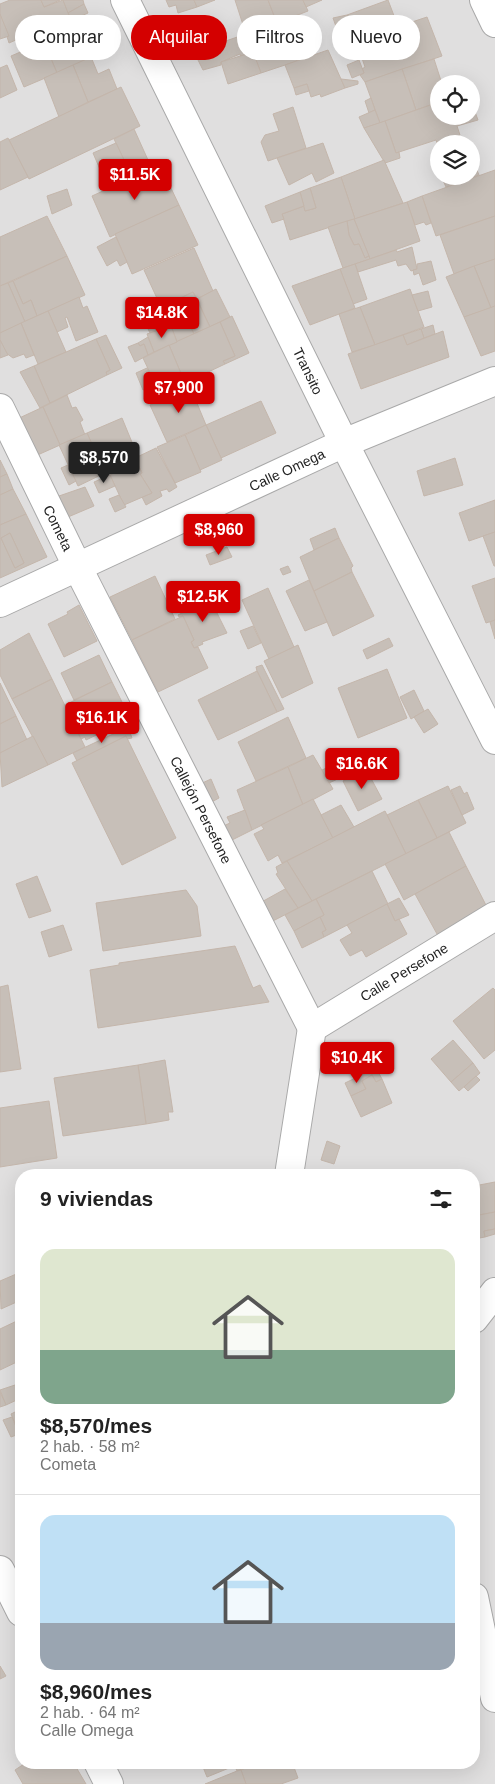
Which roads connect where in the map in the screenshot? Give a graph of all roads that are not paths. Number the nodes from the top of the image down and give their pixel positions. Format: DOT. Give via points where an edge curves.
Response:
graph roads {
  1 [pos="125,0"];
  2 [pos="484,0"];
  3 [pos="495,23"];
  4 [pos="495,381"];
  5 [pos="0,408"];
  6 [pos="344,443"];
  7 [pos="77,566"];
  8 [pos="0,603"];
  9 [pos="495,740"];
  10 [pos="495,916"];
  11 [pos="312,1028"];
  12 [pos="290,1169"];
  13 [pos="495,1292"];
  14 [pos="480,1311"];
  15 [pos="0,1570"];
  16 [pos="15,1600"];
  17 [pos="480,1627"];
  18 [pos="495,1698"];
  19 [pos="102,1769"];
  20 [pos="109,1784"];
  1 -- 6 [label="street, Transito"];
  2 -- 3 [label="street"];
  4 -- 6 [label="street, Calle Omega"];
  5 -- 7 [label="street, Cometa"];
  6 -- 7 [label="street, Calle Omega"];
  6 -- 9 [label="street, Transito"];
  7 -- 8 [label="street, Calle Omega"];
  7 -- 11 [label="street, Callejón Persefone"];
  10 -- 11 [label="street, Calle Persefone"];
  11 -- 12 [label="street"];
  13 -- 14 [label="street"];
  15 -- 16 [label="street"];
  17 -- 18 [label="street"];
  19 -- 20 [label="street"];
}
